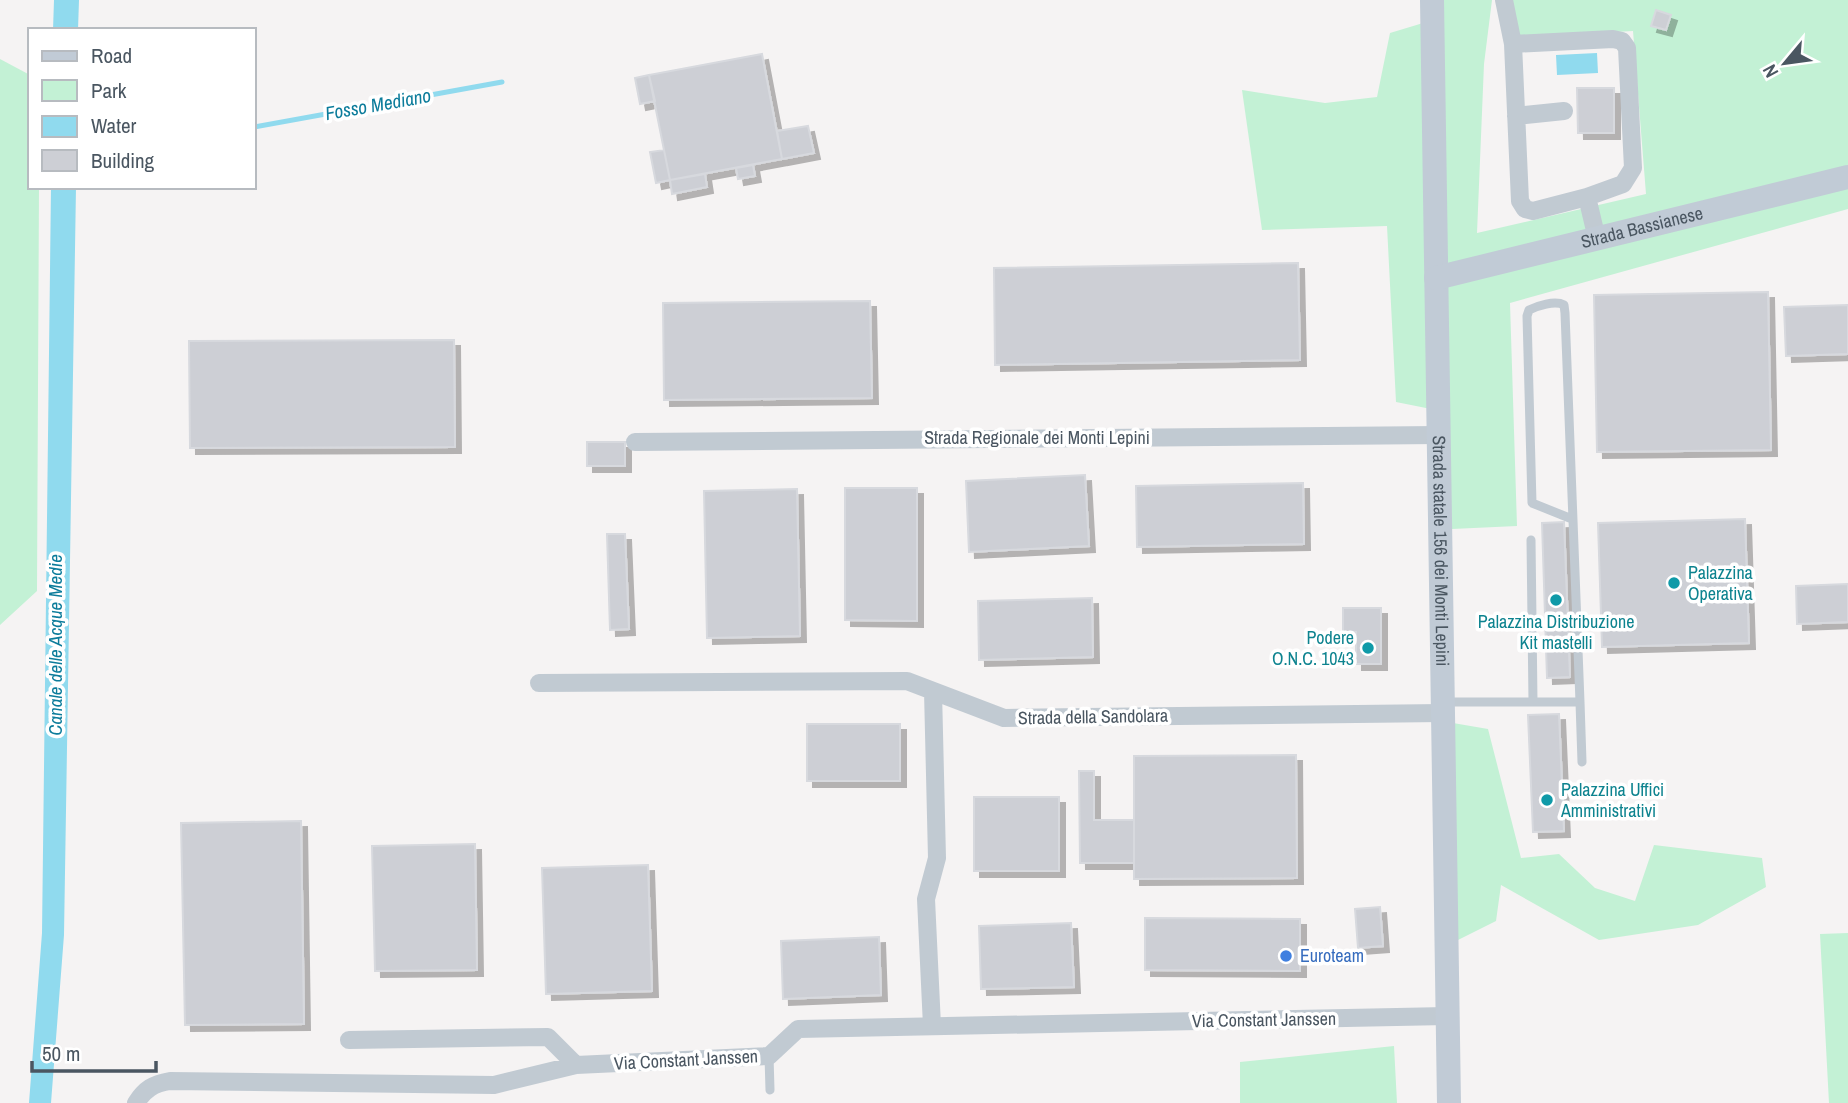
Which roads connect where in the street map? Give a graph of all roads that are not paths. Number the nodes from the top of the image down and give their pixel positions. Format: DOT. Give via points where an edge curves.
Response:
graph roads {
  1 [pos="1432,0"];
  2 [pos="1504,0"];
  3 [pos="1513,44"];
  4 [pos="1564,111"];
  5 [pos="1516,116"];
  6 [pos="1848,177"];
  7 [pos="1587,197"];
  8 [pos="1597,239"];
  9 [pos="1436,278"];
  10 [pos="1438,435"];
  11 [pos="635,442"];
  12 [pos="1572,519"];
  13 [pos="1531,540"];
  14 [pos="539,683"];
  15 [pos="933,691"];
  16 [pos="1533,702"];
  17 [pos="1580,702"];
  18 [pos="1443,708"];
  19 [pos="1582,762"];
  20 [pos="1447,1016"];
  21 [pos="932,1026"];
  22 [pos="349,1040"];
  23 [pos="769,1056"];
  24 [pos="576,1065"];
  25 [pos="770,1090"];
  26 [pos="136,1103"];
  27 [pos="1449,1103"];
  1 -- 9 [label="main road, Strada statale 156 dei Monti Lepini"];
  2 -- 3 [label="street"];
  3 -- 5 [label="street"];
  3 -- 7 [label="street" via="1613,39 1627,48 1633,168 1623,184"];
  4 -- 5 [label="street"];
  5 -- 7 [label="street" via="1519,196 1525,209 1536,211"];
  6 -- 8 [label="main road, Strada Bassianese"];
  7 -- 8 [label="street"];
  8 -- 9 [label="main road, Strada Bassianese"];
  9 -- 10 [label="main road, Strada statale 156 dei Monti Lepini"];
  10 -- 11 [label="street, Strada Regionale dei Monti Lepini"];
  10 -- 18 [label="main road, Strada statale 156 dei Monti Lepini"];
  12 -- 12 [label="lane" via="1565,313 1559,303 1535,307 1527,316 1532,503"];
  12 -- 17 [label="lane"];
  13 -- 16 [label="lane"];
  14 -- 15 [label="street, Strada della Sandolara" via="907,681"];
  15 -- 18 [label="street, Strada della Sandolara" via="1004,718"];
  15 -- 21 [label="street" via="937,858 926,899"];
  16 -- 17 [label="lane"];
  16 -- 18 [label="lane"];
  17 -- 19 [label="lane"];
  18 -- 20 [label="main road, Strada statale 156 dei Monti Lepini"];
  20 -- 21 [label="street, Via Constant Janssen"];
  20 -- 27 [label="main road, Strada statale 156 dei Monti Lepini"];
  21 -- 23 [label="street, Via Constant Janssen" via="798,1029"];
  22 -- 24 [label="street" via="548,1037"];
  23 -- 24 [label="street, Via Constant Janssen"];
  23 -- 25 [label="lane"];
  24 -- 26 [label="street, Via Constant Janssen" via="494,1085 170,1082 150,1087"];
}
